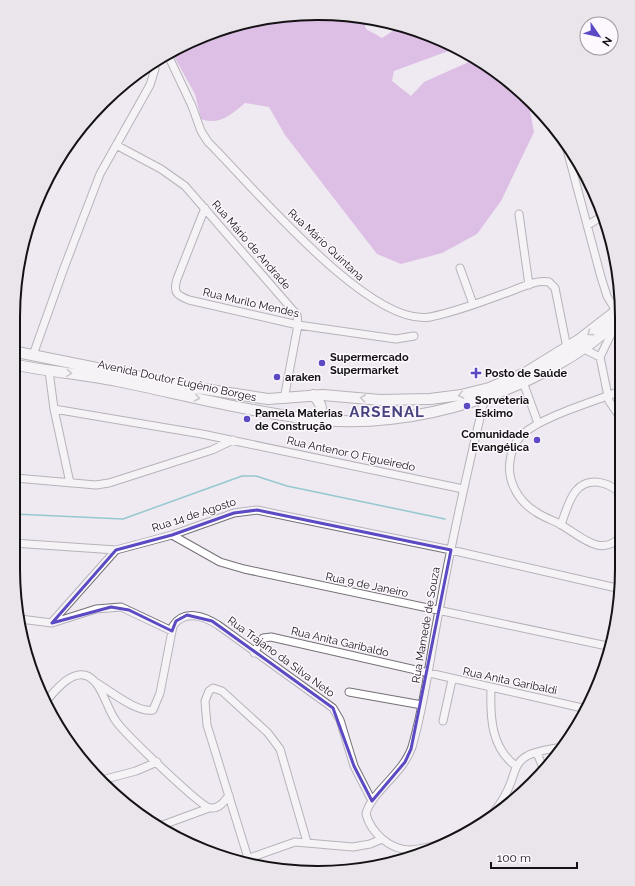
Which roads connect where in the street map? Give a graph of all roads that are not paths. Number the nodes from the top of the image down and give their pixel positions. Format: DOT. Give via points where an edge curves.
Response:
graph roads {
  1 [pos="169,60"];
  2 [pos="155,68"];
  3 [pos="116,144"];
  4 [pos="570,161"];
  5 [pos="205,208"];
  6 [pos="518,214"];
  7 [pos="598,218"];
  8 [pos="588,225"];
  9 [pos="460,268"];
  10 [pos="529,285"];
  11 [pos="473,304"];
  12 [pos="615,309"];
  13 [pos="615,317"];
  14 [pos="615,318"];
  15 [pos="615,322"];
  16 [pos="298,325"];
  17 [pos="414,336"];
  18 [pos="567,348"];
  19 [pos="584,349"];
  20 [pos="20,353"];
  21 [pos="33,355"];
  22 [pos="600,357"];
  23 [pos="20,366"];
  24 [pos="49,371"];
  25 [pos="523,382"];
  26 [pos="615,393"];
  27 [pos="313,396"];
  28 [pos="608,396"];
  29 [pos="485,397"];
  30 [pos="284,399"];
  31 [pos="54,409"];
  32 [pos="615,411"];
  33 [pos="311,419"];
  34 [pos="538,423"];
  35 [pos="233,440"];
  36 [pos="20,478"];
  37 [pos="70,483"];
  38 [pos="464,489"];
  39 [pos="615,489"];
  40 [pos="561,525"];
  41 [pos="172,535"];
  42 [pos="615,542"];
  43 [pos="20,543"];
  44 [pos="116,550"];
  45 [pos="451,550"];
  46 [pos="614,587"];
  47 [pos="438,611"];
  48 [pos="25,620"];
  49 [pos="52,623"];
  50 [pos="172,631"];
  51 [pos="605,646"];
  52 [pos="254,653"];
  53 [pos="428,674"];
  54 [pos="452,680"];
  55 [pos="97,683"];
  56 [pos="491,688"];
  57 [pos="349,692"];
  58 [pos="50,697"];
  59 [pos="422,705"];
  60 [pos="580,707"];
  61 [pos="442,721"];
  62 [pos="555,749"];
  63 [pos="536,753"];
  64 [pos="157,762"];
  65 [pos="541,765"];
  66 [pos="516,766"];
  67 [pos="107,779"];
  68 [pos="229,796"];
  69 [pos="372,801"];
  70 [pos="497,806"];
  71 [pos="209,808"];
  72 [pos="166,824"];
  73 [pos="382,839"];
  74 [pos="307,842"];
  75 [pos="415,849"];
  76 [pos="243,856"];
  77 [pos="250,858"];
  1 -- 11 [label="street, Rua Mário Quintana" via="208,142 289,226 356,288 391,309 422,318"];
  2 -- 3 [label="street" via="150,85"];
  3 -- 5 [label="street, Rua Mário de Andrade" via="178,180"];
  3 -- 21 [label="street" via="100,174"];
  4 -- 8 [label="street"];
  5 -- 16 [label="street, Rua Mário de Andrade" via="297,316"];
  5 -- 16 [label="street, Rua Murilo Mendes" via="177,279 174,291 176,294 188,300"];
  6 -- 10 [label="street"];
  7 -- 8 [label="street"];
  8 -- 12 [label="street" via="607,296"];
  9 -- 11 [label="street"];
  10 -- 11 [label="street, Rua Mário Quintana"];
  10 -- 18 [label="street, Rua Mário Quintana" via="545,281 555,288"];
  13 -- 18 [label="highway, Avenida Doutor Eugênio Borges, one-way"];
  14 -- 19 [label="highway, Avenida Doutor Eugênio Borges"];
  15 -- 22 [label="street"];
  16 -- 17 [label="street, Rua Murilo Mendes" via="396,339"];
  16 -- 30 [label="street"];
  18 -- 27 [label="highway, Avenida Doutor Eugênio Borges, one-way" via="525,373 489,388 461,395 400,401 335,395"];
  19 -- 22 [label="street"];
  19 -- 25 [label="highway, Avenida Doutor Eugênio Borges"];
  20 -- 21 [label="highway, Avenida Doutor Eugênio Borges"];
  21 -- 30 [label="highway, Avenida Doutor Eugênio Borges" via="243,396"];
  22 -- 28 [label="street"];
  23 -- 24 [label="highway, Avenida Doutor Eugênio Borges"];
  24 -- 31 [label="street"];
  24 -- 33 [label="highway, Avenida Doutor Eugênio Borges, one-way" via="88,374 225,404"];
  25 -- 29 [label="highway, Avenida Doutor Eugênio Borges"];
  25 -- 34 [label="street"];
  26 -- 28 [label="street"];
  27 -- 30 [label="highway, Avenida Doutor Eugênio Borges"];
  27 -- 33 [label="highway" via="320,403 321,410"];
  28 -- 32 [label="street"];
  28 -- 34 [label="street"];
  29 -- 33 [label="highway, Avenida Doutor Eugênio Borges" via="402,418 362,421"];
  29 -- 38 [label="street, Rua Mamede de Souza"];
  31 -- 35 [label="street, Rua Antenor O Figueiredo"];
  31 -- 37 [label="street"];
  34 -- 40 [label="street" via="522,434 516,444 511,456 510,476 513,488 535,512"];
  35 -- 37 [label="street" via="212,450 109,484"];
  35 -- 38 [label="street, Rua Antenor O Figueiredo"];
  36 -- 37 [label="street"];
  38 -- 45 [label="street, Rua Mamede de Souza"];
  39 -- 40 [label="street" via="596,482 584,483 576,488"];
  40 -- 42 [label="street" via="592,544 605,546"];
  41 -- 44 [label="street, Rua 14 de Agosto"];
  41 -- 45 [label="street, Rua 14 de Agosto" via="234,513 257,510"];
  41 -- 47 [label="street, Rua 9 de Janeiro" via="209,557 230,565"];
  43 -- 44 [label="street, Rua 14 de Agosto"];
  44 -- 49 [label="street"];
  45 -- 46 [label="street, Rua 14 de Agosto"];
  45 -- 47 [label="street, Rua Mamede de Souza"];
  47 -- 51 [label="street, Rua 9 de Janeiro"];
  47 -- 53 [label="street, Rua Mamede de Souza"];
  48 -- 49 [label="street"];
  49 -- 50 [label="street" via="96,609 120,608"];
  50 -- 52 [label="street, Rua Trajano da Silva Neto" via="176,621 183,616 206,618"];
  50 -- 55 [label="street" via="160,693 153,710 135,706"];
  52 -- 53 [label="street, Rua Anita Garibaldo" via="263,638 271,637"];
  52 -- 69 [label="street, Rua Trajano da Silva Neto" via="333,708 340,720 357,772"];
  53 -- 54 [label="street, Rua Anita Garibaldi"];
  53 -- 59 [label="street, Rua Mamede de Souza"];
  54 -- 56 [label="street, Rua Anita Garibaldi"];
  54 -- 61 [label="street"];
  55 -- 58 [label="street" via="89,676 80,674 66,682"];
  55 -- 64 [label="street" via="120,728"];
  56 -- 60 [label="street, Rua Anita Garibaldi"];
  56 -- 66 [label="street" via="490,705 498,745 504,756"];
  57 -- 59 [label="street"];
  59 -- 69 [label="street, Rua Mamede de Souza" via="411,749 405,762"];
  62 -- 63 [label="street"];
  63 -- 65 [label="street"];
  63 -- 66 [label="street" via="528,755"];
  64 -- 67 [label="street"];
  64 -- 71 [label="street"];
  66 -- 70 [label="street"];
  68 -- 71 [label="street" via="217,807"];
  68 -- 74 [label="street" via="207,725 205,701 213,688 222,690 268,733 280,749"];
  68 -- 76 [label="street"];
  69 -- 73 [label="street, Rua Mamede de Souza" via="366,814 371,826"];
  71 -- 72 [label="street"];
  73 -- 74 [label="street" via="353,847 324,846"];
  73 -- 75 [label="street" via="397,847"];
  74 -- 77 [label="street" via="286,844"];
}
